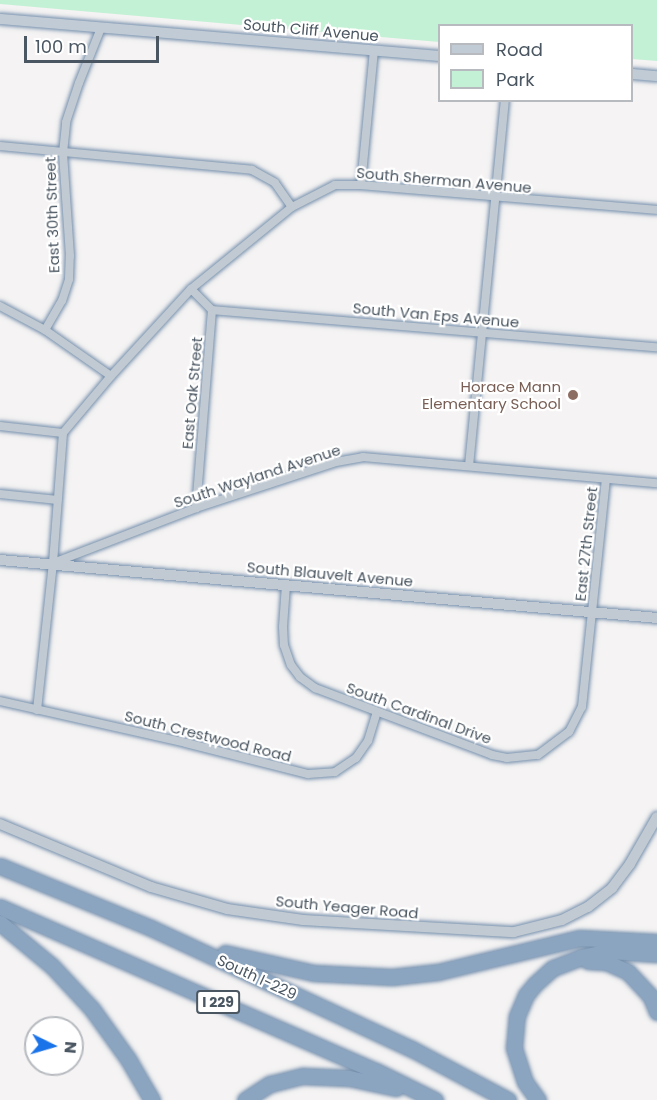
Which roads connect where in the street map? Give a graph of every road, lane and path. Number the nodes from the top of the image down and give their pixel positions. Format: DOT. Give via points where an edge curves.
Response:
graph roads {
  1 [pos="0,19"];
  2 [pos="101,28"];
  3 [pos="374,51"];
  4 [pos="438,56"];
  5 [pos="633,74"];
  6 [pos="657,76"];
  7 [pos="505,102"];
  8 [pos="0,146"];
  9 [pos="63,153"];
  10 [pos="361,185"];
  11 [pos="496,198"];
  12 [pos="292,207"];
  13 [pos="657,210"];
  14 [pos="191,289"];
  15 [pos="0,306"];
  16 [pos="212,310"];
  17 [pos="45,330"];
  18 [pos="483,333"];
  19 [pos="657,347"];
  20 [pos="111,376"];
  21 [pos="0,426"];
  22 [pos="63,433"];
  23 [pos="469,466"];
  24 [pos="606,479"];
  25 [pos="657,483"];
  26 [pos="0,494"];
  27 [pos="58,500"];
  28 [pos="196,508"];
  29 [pos="0,560"];
  30 [pos="53,564"];
  31 [pos="286,585"];
  32 [pos="593,611"];
  33 [pos="657,618"];
  34 [pos="0,701"];
  35 [pos="37,710"];
  36 [pos="377,712"];
  37 [pos="657,816"];
  38 [pos="0,824"];
  39 [pos="0,866"];
  40 [pos="0,907"];
  41 [pos="0,923"];
  42 [pos="151,927"];
  43 [pos="657,942"];
  44 [pos="657,954"];
  45 [pos="564,963"];
  46 [pos="657,1012"];
  47 [pos="152,1100"];
  48 [pos="245,1100"];
  49 [pos="427,1100"];
  50 [pos="435,1100"];
  51 [pos="508,1100"];
  52 [pos="538,1100"];
  1 -- 2 [label="main road, South Cliff Avenue"];
  2 -- 3 [label="main road, South Cliff Avenue"];
  2 -- 9 [label="street, East 30th Street" via="72,102"];
  3 -- 4 [label="main road, South Cliff Avenue"];
  3 -- 10 [label="street"];
  5 -- 6 [label="main road"];
  7 -- 11 [label="street"];
  8 -- 9 [label="street"];
  9 -- 12 [label="street" via="252,170 275,183"];
  9 -- 17 [label="street, East 30th Street" via="69,279 62,301"];
  10 -- 11 [label="street, South Sherman Avenue"];
  10 -- 12 [label="street, South Sherman Avenue" via="335,185"];
  11 -- 13 [label="street, South Sherman Avenue"];
  11 -- 18 [label="street"];
  12 -- 14 [label="street, South Sherman Avenue"];
  14 -- 16 [label="street"];
  14 -- 20 [label="street, South Sherman Avenue"];
  15 -- 17 [label="street"];
  16 -- 18 [label="street, South Van Eps Avenue"];
  16 -- 28 [label="street, East Oak Street"];
  17 -- 20 [label="street"];
  18 -- 19 [label="street, South Van Eps Avenue"];
  18 -- 23 [label="street"];
  20 -- 22 [label="street, South Sherman Avenue"];
  21 -- 22 [label="street"];
  22 -- 27 [label="street"];
  23 -- 24 [label="street, South Wayland Avenue"];
  23 -- 28 [label="street, South Wayland Avenue" via="345,460"];
  24 -- 25 [label="street, South Wayland Avenue"];
  24 -- 32 [label="street, East 27th Street"];
  26 -- 27 [label="street"];
  27 -- 30 [label="street"];
  28 -- 30 [label="street, South Wayland Avenue"];
  29 -- 30 [label="street, South Blauvelt Avenue"];
  30 -- 31 [label="street, South Blauvelt Avenue"];
  30 -- 35 [label="street"];
  31 -- 32 [label="street, South Blauvelt Avenue"];
  31 -- 36 [label="street, South Cardinal Drive" via="284,645 291,665 315,688"];
  32 -- 33 [label="street, South Blauvelt Avenue"];
  32 -- 36 [label="street, South Cardinal Drive" via="582,707 569,732 538,754 522,758 492,754"];
  34 -- 35 [label="street, South Crestwood Road"];
  35 -- 36 [label="street, South Crestwood Road" via="308,774 335,772 356,758 368,741"];
  37 -- 38 [label="street, South Yeager Road" via="612,888 588,907 555,923 505,932 303,920 227,909 143,884"];
  39 -- 42 [label="highway, South I-229 / I 229"];
  40 -- 50 [label="highway, I 229"];
  41 -- 47 [label="highway" via="52,966 92,1009"];
  42 -- 43 [label="highway" via="258,962 314,973 366,976 438,972 580,938"];
  42 -- 51 [label="highway, South I-229 / I 229" via="412,1049"];
  44 -- 45 [label="highway" via="610,951"];
  45 -- 46 [label="highway" via="615,964 637,979 651,996"];
  45 -- 52 [label="highway" via="534,984 517,1016 517,1060 525,1082"];
  48 -- 49 [label="highway" via="282,1079 317,1075 366,1081"];
}
